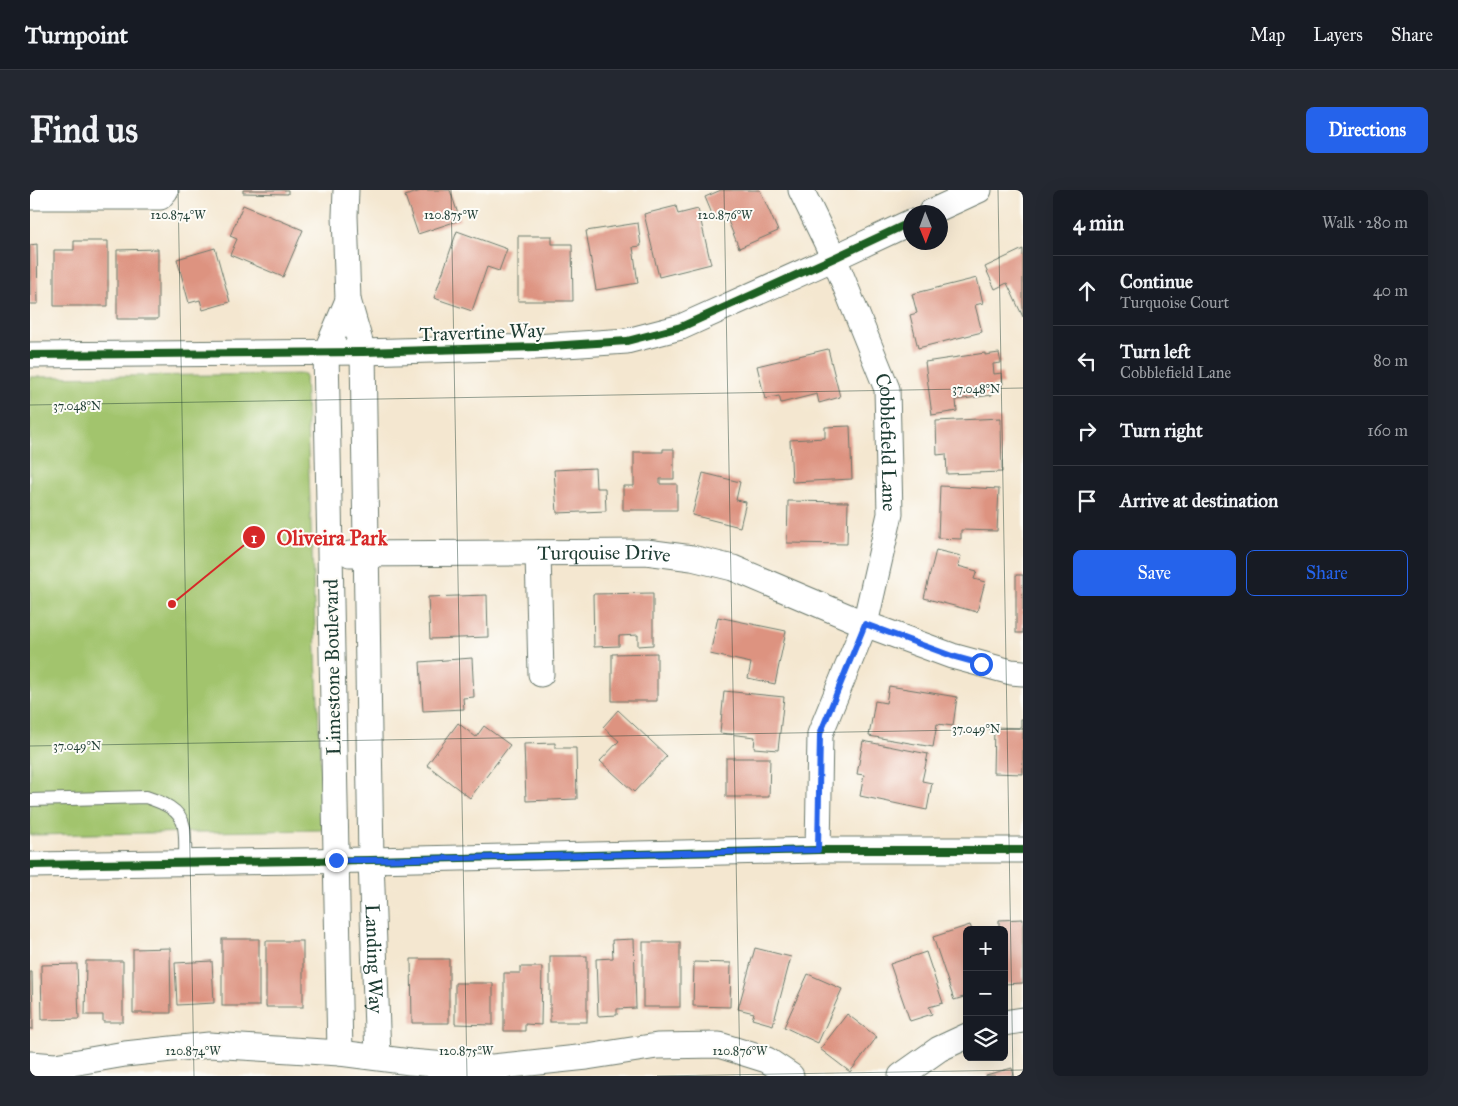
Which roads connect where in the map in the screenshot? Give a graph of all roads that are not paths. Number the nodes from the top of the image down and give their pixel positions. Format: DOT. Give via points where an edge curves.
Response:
graph roads {
  1 [pos="166,190"];
  2 [pos="346,190"];
  3 [pos="801,190"];
  4 [pos="979,190"];
  5 [pos="30,197"];
  6 [pos="946,205"];
  7 [pos="903,225"];
  8 [pos="834,258"];
  9 [pos="348,300"];
  10 [pos="326,352"];
  11 [pos="363,352"];
  12 [pos="30,355"];
  13 [pos="330,553"];
  14 [pos="538,553"];
  15 [pos="367,554"];
  16 [pos="865,624"];
  17 [pos="1023,673"];
  18 [pos="541,674"];
  19 [pos="30,800"];
  20 [pos="818,850"];
  21 [pos="1023,850"];
  22 [pos="336,860"];
  23 [pos="371,860"];
  24 [pos="186,862"];
  25 [pos="30,864"];
  26 [pos="1023,1020"];
  27 [pos="1008,1022"];
  28 [pos="963,1038"];
  29 [pos="340,1053"];
  30 [pos="378,1057"];
  31 [pos="30,1064"];
  32 [pos="588,1066"];
  33 [pos="55,1071"];
  34 [pos="791,1076"];
  35 [pos="901,1076"];
  1 -- 5 [label="street" via="160,197"];
  2 -- 9 [label="street, Limestone Boulevard"];
  3 -- 8 [label="street, Cobblefield Lane"];
  4 -- 6 [label="street"];
  7 -- 8 [label="street, Travertine Way"];
  8 -- 11 [label="street, Travertine Way" via="681,327 627,341"];
  8 -- 16 [label="street, Cobblefield Lane" via="887,389 890,514"];
  9 -- 10 [label="street, Limestone Boulevard"];
  9 -- 11 [label="street, Limestone Boulevard"];
  10 -- 11 [label="street, Travertine Way"];
  10 -- 12 [label="street, Travertine Way"];
  10 -- 13 [label="street, Limestone Boulevard"];
  11 -- 15 [label="street, Limestone Boulevard"];
  13 -- 15 [label="street, Turqouise Drive"];
  13 -- 22 [label="street, Limestone Boulevard"];
  14 -- 15 [label="street, Turqouise Drive"];
  14 -- 16 [label="street, Turqouise Drive" via="646,552 692,558 733,568"];
  14 -- 18 [label="street"];
  15 -- 23 [label="street, Limestone Boulevard"];
  16 -- 17 [label="street, Turqouise Drive" via="952,656"];
  16 -- 20 [label="street, Cobblefield Lane" via="820,734"];
  19 -- 24 [label="lane" via="146,797 161,802 175,811 184,825"];
  20 -- 21 [label="street"];
  20 -- 23 [label="street"];
  22 -- 23 [label="street"];
  22 -- 24 [label="street"];
  22 -- 29 [label="street, Landing Way"];
  23 -- 30 [label="street, Landing Way"];
  24 -- 25 [label="street"];
  26 -- 27 [label="street"];
  28 -- 35 [label="street" via="939,1049"];
  29 -- 30 [label="street"];
  29 -- 33 [label="street" via="209,1045 125,1054"];
  30 -- 32 [label="street" via="483,1068"];
  31 -- 33 [label="street"];
  32 -- 34 [label="street" via="657,1046 719,1045 767,1060"];
}
